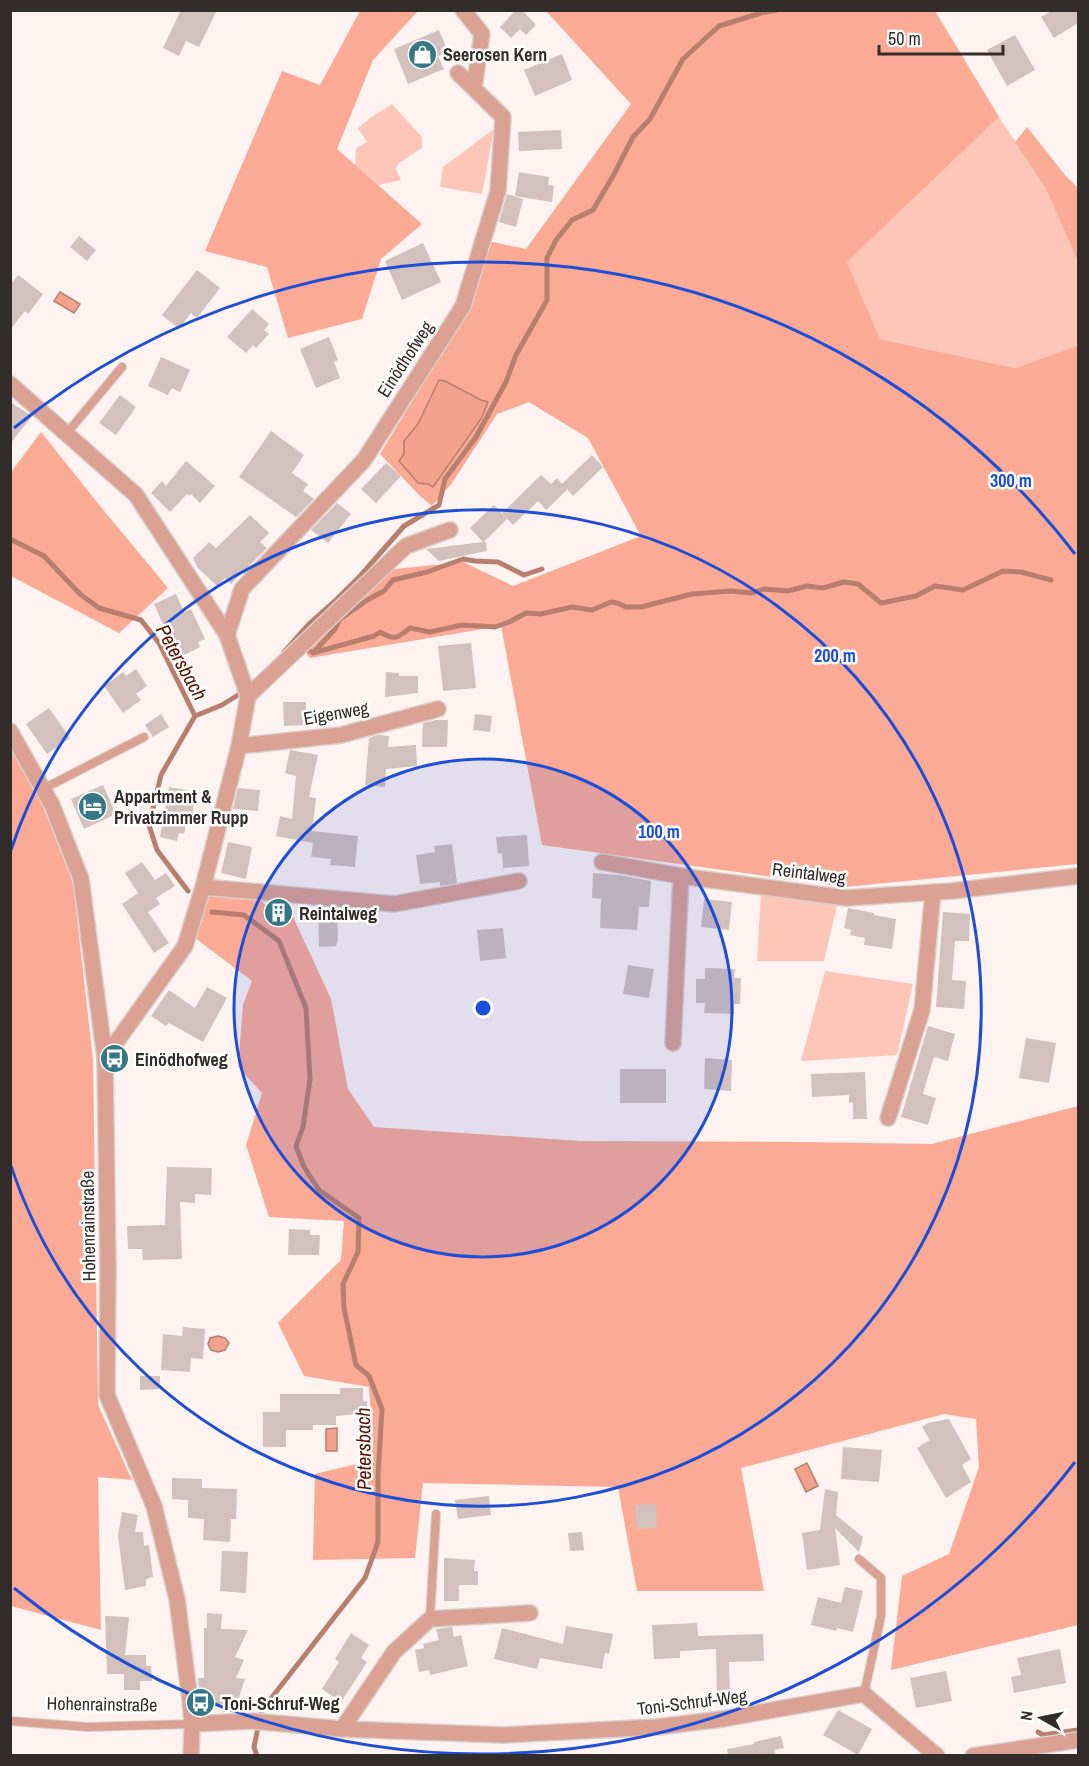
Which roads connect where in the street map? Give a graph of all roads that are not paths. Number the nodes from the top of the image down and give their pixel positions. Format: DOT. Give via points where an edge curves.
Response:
graph roads {
  1 [pos="463,10"];
  2 [pos="458,73"];
  3 [pos="474,88"];
  4 [pos="122,367"];
  5 [pos="10,384"];
  6 [pos="67,433"];
  7 [pos="450,530"];
  8 [pos="227,635"];
  9 [pos="248,696"];
  10 [pos="438,709"];
  11 [pos="10,731"];
  12 [pos="144,737"];
  13 [pos="239,746"];
  14 [pos="43,789"];
  15 [pos="602,862"];
  16 [pos="681,876"];
  17 [pos="1078,876"];
  18 [pos="519,880"];
  19 [pos="203,887"];
  20 [pos="933,892"];
  21 [pos="673,1043"];
  22 [pos="105,1058"];
  23 [pos="888,1118"];
  24 [pos="436,1514"];
  25 [pos="859,1558"];
  26 [pos="530,1613"];
  27 [pos="430,1619"];
  28 [pos="864,1694"];
  29 [pos="10,1721"];
  30 [pos="192,1724"];
  31 [pos="342,1729"];
  32 [pos="1078,1740"];
  33 [pos="191,1755"];
  34 [pos="937,1755"];
  35 [pos="973,1755"];
  1 -- 3 [label="street" via="482,34"];
  2 -- 3 [label="street, Einödhofweg"];
  3 -- 8 [label="street, Einödhofweg" via="503,117 498,191 463,306 364,460 242,589"];
  4 -- 6 [label="lane"];
  5 -- 6 [label="street"];
  6 -- 8 [label="street" via="136,495"];
  7 -- 9 [label="street" via="406,546"];
  8 -- 9 [label="street"];
  9 -- 13 [label="street"];
  10 -- 13 [label="street, Eigenweg" via="341,735"];
  11 -- 14 [label="street, Hohenrainstraße"];
  12 -- 14 [label="lane"];
  13 -- 19 [label="street"];
  14 -- 22 [label="street, Hohenrainstraße" via="81,879"];
  15 -- 16 [label="street, Reintalweg"];
  16 -- 20 [label="street, Reintalweg" via="846,898"];
  16 -- 21 [label="street"];
  17 -- 20 [label="street, Reintalweg"];
  18 -- 19 [label="street" via="394,904"];
  19 -- 22 [label="street" via="185,946"];
  20 -- 23 [label="street" via="922,1010"];
  22 -- 30 [label="street, Hohenrainstraße" via="107,1395 157,1516 177,1599"];
  24 -- 27 [label="lane"];
  25 -- 28 [label="lane" via="881,1578 881,1616"];
  26 -- 27 [label="street"];
  27 -- 31 [label="street" via="394,1652"];
  28 -- 31 [label="street, Toni-Schruf-Weg" via="657,1727 504,1735"];
  28 -- 34 [label="street"];
  29 -- 30 [label="lane, Hohenrainstraße" via="88,1726"];
  30 -- 31 [label="street, Toni-Schruf-Weg" via="251,1721"];
  30 -- 33 [label="street, Hohenrainstraße"];
  32 -- 35 [label="street"];
}
